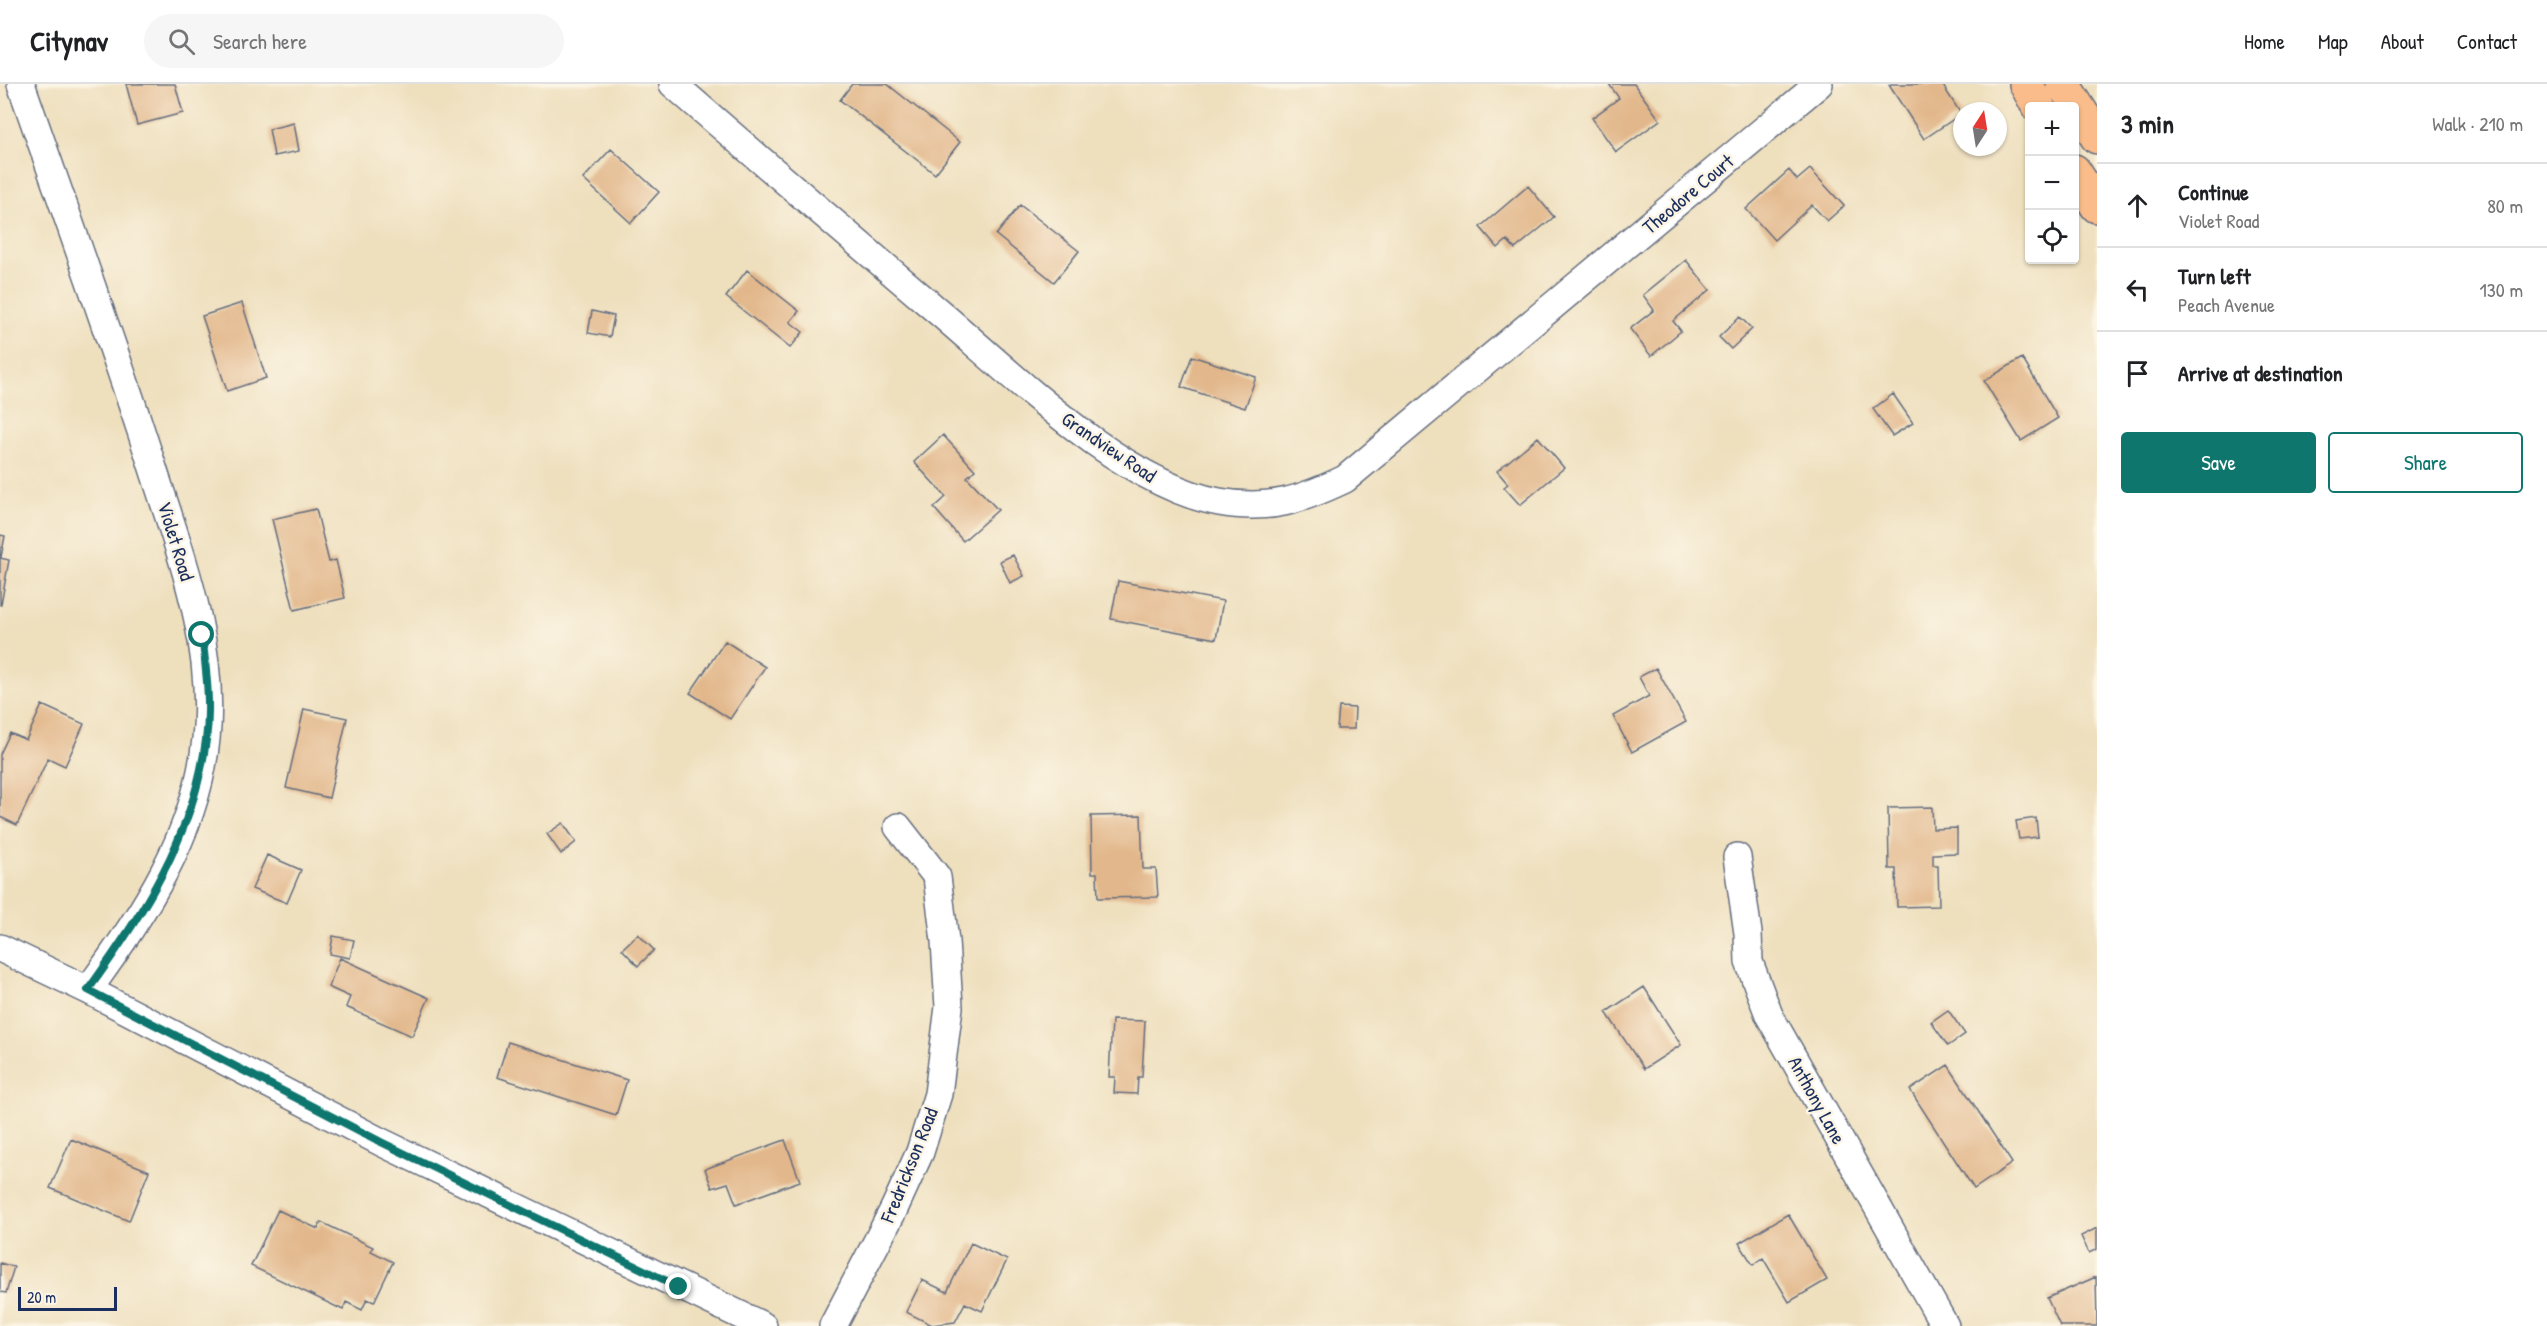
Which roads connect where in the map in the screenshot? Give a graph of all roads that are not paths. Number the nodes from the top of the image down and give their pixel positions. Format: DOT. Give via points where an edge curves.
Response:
graph roads {
  1 [pos="21,84"];
  2 [pos="673,84"];
  3 [pos="1819,84"];
  4 [pos="2025,84"];
  5 [pos="2063,84"];
  6 [pos="2036,102"];
  7 [pos="2097,136"];
  8 [pos="2079,179"];
  9 [pos="2097,206"];
  10 [pos="1556,301"];
  11 [pos="898,827"];
  12 [pos="1737,857"];
  13 [pos="0,948"];
  14 [pos="88,990"];
  15 [pos="763,1326"];
  16 [pos="833,1326"];
  17 [pos="1945,1326"];
  1 -- 14 [label="street, Violet Road" via="133,405 188,577 202,635 208,688 206,740 192,805 168,866 133,928"];
  2 -- 10 [label="street, Grandview Road" via="1084,435 1165,485 1219,502 1269,506 1303,499 1345,479"];
  3 -- 10 [label="street, Theodore Court"];
  4 -- 6 [label="main road"];
  5 -- 7 [label="main road"];
  8 -- 9 [label="main road"];
  11 -- 16 [label="street, Fredrickson Road" via="937,877 949,1007 938,1094 920,1152"];
  12 -- 17 [label="street, Anthony Lane" via="1749,962 1769,1015"];
  13 -- 14 [label="street"];
  14 -- 15 [label="street" via="391,1147"];
}
